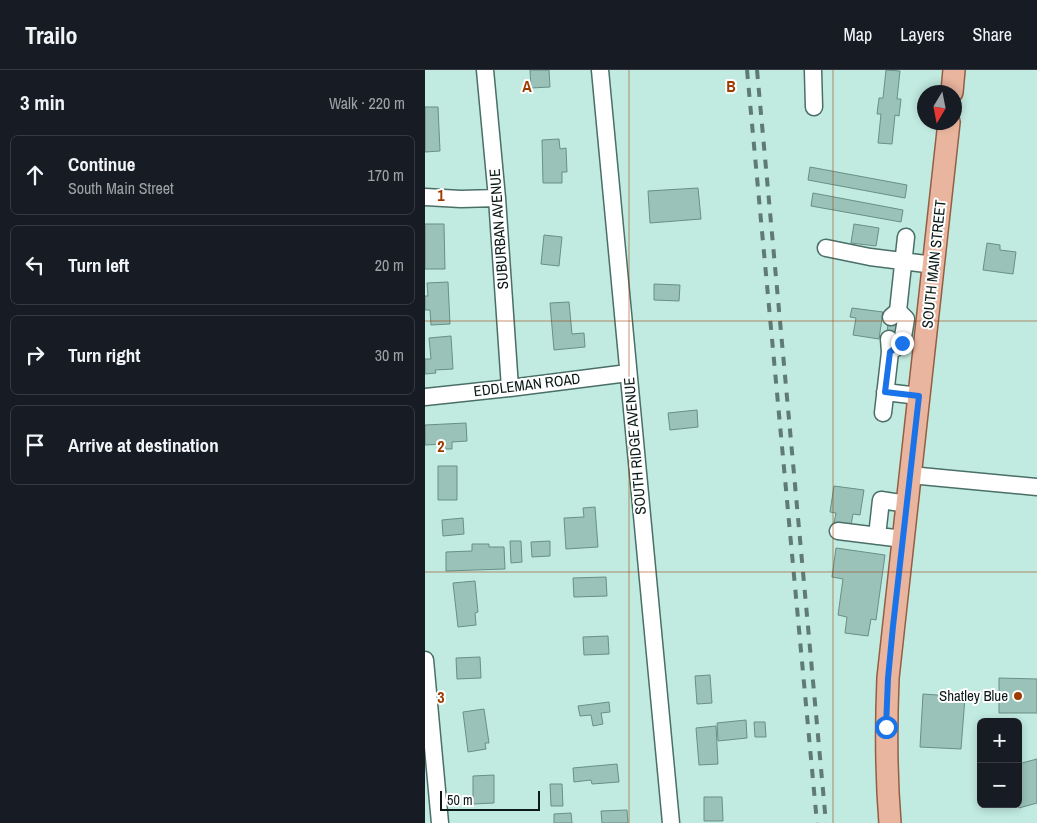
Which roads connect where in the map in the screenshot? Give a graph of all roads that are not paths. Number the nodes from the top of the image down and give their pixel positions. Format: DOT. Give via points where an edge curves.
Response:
graph roads {
  1 [pos="485,70"];
  2 [pos="600,70"];
  3 [pos="813,70"];
  4 [pos="954,70"];
  5 [pos="953,85"];
  6 [pos="814,107"];
  7 [pos="948,130"];
  8 [pos="425,197"];
  9 [pos="497,198"];
  10 [pos="906,237"];
  11 [pos="826,248"];
  12 [pos="903,261"];
  13 [pos="934,265"];
  14 [pos="904,330"];
  15 [pos="926,334"];
  16 [pos="628,372"];
  17 [pos="510,388"];
  18 [pos="885,392"];
  19 [pos="919,396"];
  20 [pos="425,397"];
  21 [pos="883,413"];
  22 [pos="910,475"];
  23 [pos="1037,487"];
  24 [pos="907,504"];
  25 [pos="837,531"];
  26 [pos="877,536"];
  27 [pos="903,539"];
  28 [pos="425,660"];
  29 [pos="441,823"];
  30 [pos="671,823"];
  31 [pos="889,823"];
  1 -- 9 [label="street, SUBURBAN AVENUE"];
  2 -- 16 [label="street, SOUTH RIDGE AVENUE"];
  3 -- 6 [label="street"];
  4 -- 5 [label="main road"];
  7 -- 13 [label="main road, SOUTH MAIN STREET"];
  8 -- 9 [label="street"];
  9 -- 17 [label="street, SUBURBAN AVENUE"];
  10 -- 12 [label="street"];
  11 -- 12 [label="street"];
  12 -- 13 [label="street"];
  12 -- 14 [label="street" via="895,314 905,319"];
  13 -- 15 [label="main road, SOUTH MAIN STREET"];
  14 -- 15 [label="street"];
  14 -- 18 [label="street" via="902,343 889,346"];
  15 -- 19 [label="main road, SOUTH MAIN STREET"];
  16 -- 17 [label="street, EDDLEMAN ROAD"];
  16 -- 30 [label="street, SOUTH RIDGE AVENUE"];
  17 -- 20 [label="street, EDDLEMAN ROAD"];
  18 -- 19 [label="street"];
  18 -- 21 [label="street"];
  19 -- 22 [label="main road, SOUTH MAIN STREET"];
  22 -- 23 [label="street"];
  22 -- 24 [label="main road, SOUTH MAIN STREET"];
  24 -- 26 [label="street" via="881,500"];
  24 -- 27 [label="main road, SOUTH MAIN STREET"];
  25 -- 26 [label="street"];
  26 -- 27 [label="street"];
  27 -- 31 [label="main road, SOUTH MAIN STREET" via="888,678 886,763"];
  28 -- 29 [label="street"];
}
